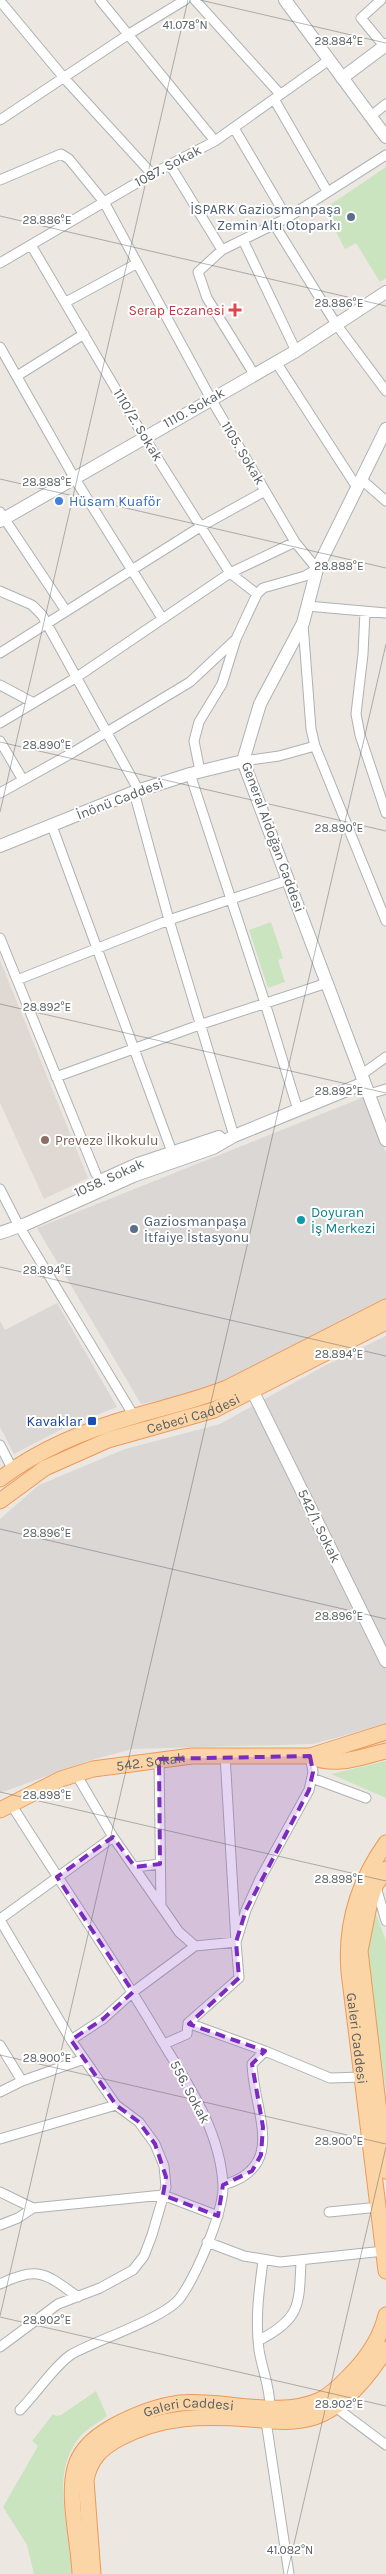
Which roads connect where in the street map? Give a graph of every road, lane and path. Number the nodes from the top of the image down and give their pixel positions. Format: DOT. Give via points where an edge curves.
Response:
graph roads {
  1 [pos="100,0"];
  2 [pos="185,0"];
  3 [pos="195,0"];
  4 [pos="381,0"];
  5 [pos="0,1"];
  6 [pos="289,2"];
  7 [pos="129,34"];
  8 [pos="385,46"];
  9 [pos="329,60"];
  10 [pos="342,78"];
  11 [pos="64,79"];
  12 [pos="277,96"];
  13 [pos="386,104"];
  14 [pos="371,116"];
  15 [pos="1,118"];
  16 [pos="234,128"];
  17 [pos="386,137"];
  18 [pos="215,140"];
  19 [pos="386,155"];
  20 [pos="170,165"];
  21 [pos="152,174"];
  22 [pos="0,180"];
  23 [pos="327,191"];
  24 [pos="104,202"];
  25 [pos="287,218"];
  26 [pos="274,224"];
  27 [pos="244,240"];
  28 [pos="31,245"];
  29 [pos="222,250"];
  30 [pos="0,263"];
  31 [pos="136,264"];
  32 [pos="386,292"];
  33 [pos="66,302"];
  34 [pos="336,324"];
  35 [pos="84,334"];
  36 [pos="0,348"];
  37 [pos="296,351"];
  38 [pos="276,362"];
  39 [pos="254,374"];
  40 [pos="17,376"];
  41 [pos="386,391"];
  42 [pos="211,399"];
  43 [pos="386,429"];
  44 [pos="144,437"];
  45 [pos="75,479"];
  46 [pos="360,485"];
  47 [pos="265,491"];
  48 [pos="386,501"];
  49 [pos="1,517"];
  50 [pos="200,527"];
  51 [pos="295,542"];
  52 [pos="317,569"];
  53 [pos="132,571"];
  54 [pos="230,574"];
  55 [pos="0,591"];
  56 [pos="257,594"];
  57 [pos="307,606"];
  58 [pos="66,611"];
  59 [pos="365,612"];
  60 [pos="386,613"];
  61 [pos="162,618"];
  62 [pos="303,623"];
  63 [pos="46,624"];
  64 [pos="236,639"];
  65 [pos="0,653"];
  66 [pos="77,677"];
  67 [pos="0,685"];
  68 [pos="32,702"];
  69 [pos="0,723"];
  70 [pos="107,732"];
  71 [pos="0,741"];
  72 [pos="315,746"];
  73 [pos="243,761"];
  74 [pos="195,773"];
  75 [pos="23,780"];
  76 [pos="136,791"];
  77 [pos="0,793"];
  78 [pos="386,813"];
  79 [pos="52,826"];
  80 [pos="0,846"];
  81 [pos="288,880"];
  82 [pos="232,899"];
  83 [pos="169,920"];
  84 [pos="386,921"];
  85 [pos="0,938"];
  86 [pos="98,948"];
  87 [pos="17,980"];
  88 [pos="327,983"];
  89 [pos="265,1002"];
  90 [pos="202,1024"];
  91 [pos="134,1050"];
  92 [pos="386,1057"];
  93 [pos="56,1077"];
  94 [pos="365,1084"];
  95 [pos="386,1089"];
  96 [pos="298,1110"];
  97 [pos="234,1136"];
  98 [pos="386,1140"];
  99 [pos="174,1156"];
  100 [pos="99,1181"];
  101 [pos="0,1189"];
  102 [pos="18,1226"];
  103 [pos="0,1232"];
  104 [pos="386,1307"];
  105 [pos="386,1322"];
  106 [pos="245,1378"];
  107 [pos="253,1392"];
  108 [pos="134,1416"];
  109 [pos="0,1445"];
  110 [pos="13,1470"];
  111 [pos="0,1479"];
  112 [pos="0,1501"];
  113 [pos="386,1661"];
  114 [pos="386,1732"];
  115 [pos="386,1751"];
  116 [pos="225,1754"];
  117 [pos="310,1756"];
  118 [pos="160,1758"];
  119 [pos="76,1774"];
  120 [pos="312,1778"];
  121 [pos="366,1798"];
  122 [pos="6,1807"];
  123 [pos="113,1836"];
  124 [pos="386,1843"];
  125 [pos="160,1864"];
  126 [pos="135,1867"];
  127 [pos="386,1869"];
  128 [pos="57,1877"];
  129 [pos="375,1886"];
  130 [pos="161,1906"];
  131 [pos="0,1920"];
  132 [pos="386,1921"];
  133 [pos="236,1942"];
  134 [pos="194,1946"];
  135 [pos="133,1992"];
  136 [pos="188,2023"];
  137 [pos="71,2040"];
  138 [pos="164,2044"];
  139 [pos="0,2045"];
  140 [pos="265,2051"];
  141 [pos="84,2059"];
  142 [pos="362,2077"];
  143 [pos="22,2081"];
  144 [pos="0,2092"];
  145 [pos="116,2105"];
  146 [pos="0,2139"];
  147 [pos="386,2171"];
  148 [pos="223,2185"];
  149 [pos="0,2192"];
  150 [pos="163,2194"];
  151 [pos="379,2207"];
  152 [pos="33,2208"];
  153 [pos="329,2212"];
  154 [pos="218,2216"];
  155 [pos="0,2225"];
  156 [pos="207,2242"];
  157 [pos="384,2252"];
  158 [pos="263,2261"];
  159 [pos="301,2261"];
  160 [pos="386,2270"];
  161 [pos="0,2284"];
  162 [pos="78,2297"];
  163 [pos="386,2315"];
  164 [pos="258,2341"];
  165 [pos="0,2347"];
  166 [pos="386,2349"];
  167 [pos="334,2406"];
  168 [pos="20,2410"];
  169 [pos="268,2414"];
  170 [pos="386,2445"];
  171 [pos="80,2574"];
  172 [pos="93,2574"];
  173 [pos="289,2574"];
  1 -- 7 [label="street"];
  2 -- 7 [label="street"];
  3 -- 12 [label="street"];
  4 -- 8 [label="street" via="361,18"];
  5 -- 11 [label="street"];
  6 -- 9 [label="street"];
  7 -- 11 [label="street"];
  7 -- 18 [label="street"];
  8 -- 10 [label="street"];
  9 -- 10 [label="street"];
  9 -- 12 [label="street, 1087. Sokak"];
  10 -- 14 [label="street"];
  11 -- 15 [label="street"];
  11 -- 21 [label="street"];
  12 -- 16 [label="street, 1087. Sokak"];
  12 -- 23 [label="street"];
  13 -- 14 [label="street"];
  14 -- 17 [label="street"];
  16 -- 18 [label="street, 1087. Sokak"];
  16 -- 25 [label="street"];
  18 -- 20 [label="street, 1087. Sokak"];
  19 -- 23 [label="street"];
  20 -- 21 [label="street, 1087. Sokak"];
  20 -- 29 [label="street"];
  21 -- 24 [label="street, 1087. Sokak"];
  22 -- 24 [label="street, 1105. Sokak" via="61,154 69,159"];
  23 -- 25 [label="street"];
  24 -- 28 [label="street, 1087. Sokak"];
  24 -- 31 [label="street, 1105. Sokak"];
  25 -- 26 [label="street"];
  26 -- 27 [label="street"];
  26 -- 34 [label="street"];
  27 -- 29 [label="street"];
  27 -- 37 [label="street"];
  28 -- 30 [label="street, 1087. Sokak"];
  28 -- 33 [label="street, 1110/2. Sokak"];
  29 -- 39 [label="street" via="198,272 207,298"];
  31 -- 33 [label="street"];
  31 -- 42 [label="street, 1105. Sokak"];
  32 -- 34 [label="street, 1110. Sokak"];
  33 -- 35 [label="street, 1110/2. Sokak"];
  34 -- 37 [label="street, 1110. Sokak"];
  34 -- 41 [label="street"];
  35 -- 40 [label="street"];
  35 -- 44 [label="street, 1110/2. Sokak"];
  36 -- 40 [label="street"];
  37 -- 38 [label="street, 1110. Sokak"];
  38 -- 39 [label="street, 1110. Sokak"];
  38 -- 46 [label="street"];
  39 -- 42 [label="street, 1110. Sokak"];
  40 -- 45 [label="street"];
  42 -- 44 [label="street, 1110. Sokak"];
  42 -- 47 [label="street, 1105. Sokak"];
  43 -- 46 [label="street, General Aldoğan Caddesi"];
  44 -- 45 [label="street, 1110. Sokak"];
  44 -- 50 [label="street, 1110/2. Sokak"];
  45 -- 49 [label="street, 1110. Sokak"];
  45 -- 53 [label="street"];
  46 -- 48 [label="street"];
  46 -- 52 [label="street, General Aldoğan Caddesi"];
  47 -- 50 [label="street"];
  47 -- 51 [label="street, 1105. Sokak"];
  49 -- 58 [label="street"];
  50 -- 53 [label="street"];
  50 -- 54 [label="street, 1110/2. Sokak"];
  51 -- 52 [label="street, 1105. Sokak"];
  51 -- 54 [label="street"];
  52 -- 56 [label="street" via="305,576 263,588"];
  52 -- 57 [label="street, General Aldoğan Caddesi"];
  53 -- 58 [label="street"];
  53 -- 61 [label="street"];
  54 -- 56 [label="street, 1110/2. Sokak"];
  54 -- 61 [label="street"];
  55 -- 63 [label="street" via="32,605"];
  56 -- 64 [label="street"];
  57 -- 59 [label="street"];
  57 -- 62 [label="street, General Aldoğan Caddesi"];
  58 -- 63 [label="street"];
  59 -- 60 [label="street"];
  59 -- 78 [label="street" via="356,714"];
  61 -- 66 [label="street"];
  62 -- 72 [label="street"];
  62 -- 73 [label="street, General Aldoğan Caddesi" via="260,704"];
  63 -- 65 [label="street"];
  63 -- 66 [label="street"];
  64 -- 70 [label="street" via="190,682"];
  64 -- 74 [label="street" via="222,684 199,722 194,741"];
  66 -- 68 [label="street"];
  66 -- 70 [label="street"];
  67 -- 68 [label="street"];
  68 -- 69 [label="street"];
  70 -- 75 [label="street"];
  70 -- 76 [label="street"];
  71 -- 75 [label="street"];
  72 -- 73 [label="street"];
  72 -- 84 [label="street"];
  73 -- 74 [label="street, İnönü Caddesi"];
  73 -- 81 [label="street, General Aldoğan Caddesi"];
  74 -- 76 [label="street, İnönü Caddesi"];
  74 -- 82 [label="street"];
  75 -- 77 [label="street"];
  76 -- 79 [label="street, İnönü Caddesi"];
  76 -- 83 [label="street"];
  79 -- 80 [label="street, İnönü Caddesi"];
  79 -- 86 [label="street"];
  81 -- 82 [label="street"];
  81 -- 88 [label="street, General Aldoğan Caddesi"];
  82 -- 83 [label="street"];
  82 -- 89 [label="street"];
  83 -- 86 [label="street"];
  83 -- 90 [label="street"];
  85 -- 87 [label="street"];
  86 -- 87 [label="street"];
  86 -- 91 [label="street"];
  87 -- 93 [label="street"];
  88 -- 89 [label="street"];
  88 -- 94 [label="street, General Aldoğan Caddesi"];
  89 -- 90 [label="street"];
  89 -- 96 [label="street"];
  90 -- 91 [label="street"];
  90 -- 97 [label="street"];
  91 -- 93 [label="street"];
  91 -- 99 [label="street"];
  92 -- 94 [label="street"];
  93 -- 100 [label="street"];
  94 -- 95 [label="street"];
  94 -- 96 [label="street, 1058. Sokak"];
  94 -- 98 [label="street, General Aldoğan Caddesi"];
  96 -- 97 [label="street, 1058. Sokak"];
  97 -- 99 [label="street, 1058. Sokak" via="212,1148"];
  99 -- 100 [label="street, 1058. Sokak"];
  100 -- 102 [label="street, 1058. Sokak"];
  101 -- 102 [label="street"];
  102 -- 103 [label="street, 1058. Sokak"];
  102 -- 108 [label="street"];
  104 -- 106 [label="main road, Cebeci Caddesi"];
  105 -- 107 [label="main road, Cebeci Caddesi"];
  106 -- 107 [label="main road"];
  106 -- 108 [label="main road, Cebeci Caddesi" via="200,1399"];
  107 -- 112 [label="main road, Cebeci Caddesi" via="214,1410 108,1440 46,1468"];
  107 -- 113 [label="street, 542/1. Sokak"];
  108 -- 110 [label="main road, Cebeci Caddesi" via="74,1438"];
  109 -- 110 [label="street"];
  110 -- 111 [label="main road, Cebeci Caddesi"];
  114 -- 117 [label="main road"];
  115 -- 117 [label="main road" via="333,1762 322,1762"];
  116 -- 117 [label="main road, 542. Sokak"];
  116 -- 118 [label="main road, 542. Sokak"];
  116 -- 133 [label="street"];
  117 -- 120 [label="street"];
  118 -- 119 [label="main road, 542. Sokak"];
  118 -- 125 [label="street"];
  119 -- 122 [label="main road, 542. Sokak"];
  119 -- 123 [label="street"];
  120 -- 121 [label="street"];
  120 -- 133 [label="street" via="309,1790 260,1879"];
  122 -- 128 [label="street, 556. Sokak"];
  123 -- 126 [label="street"];
  123 -- 128 [label="street"];
  124 -- 142 [label="main road, Galeri Caddesi" via="360,1892 348,1945"];
  125 -- 126 [label="street"];
  125 -- 130 [label="street"];
  126 -- 130 [label="street"];
  127 -- 129 [label="main road, Galeri Caddesi"];
  128 -- 131 [label="street"];
  128 -- 135 [label="street, 556. Sokak"];
  129 -- 132 [label="street"];
  129 -- 147 [label="main road, Galeri Caddesi" via="365,1916 360,1951"];
  130 -- 134 [label="street" via="179,1932"];
  131 -- 137 [label="street"];
  133 -- 134 [label="street"];
  133 -- 136 [label="street" via="239,1978"];
  134 -- 135 [label="street"];
  135 -- 137 [label="street" via="103,2020"];
  135 -- 138 [label="street, 556. Sokak"];
  136 -- 138 [label="street" via="187,2034"];
  136 -- 140 [label="street"];
  137 -- 141 [label="street"];
  138 -- 148 [label="street, 556. Sokak" via="205,2114 218,2155"];
  139 -- 143 [label="street"];
  140 -- 142 [label="street" via="330,2078"];
  140 -- 148 [label="street" via="252,2064 263,2127 261,2155 252,2171"];
  141 -- 143 [label="street"];
  141 -- 145 [label="street"];
  142 -- 151 [label="main road, Galeri Caddesi"];
  143 -- 144 [label="street"];
  145 -- 146 [label="street"];
  145 -- 150 [label="street" via="139,2122 158,2150 166,2176"];
  148 -- 154 [label="street, 556. Sokak"];
  149 -- 152 [label="street"];
  150 -- 152 [label="street"];
  150 -- 154 [label="street"];
  150 -- 162 [label="street" via="144,2256 133,2270"];
  151 -- 153 [label="street"];
  151 -- 157 [label="main road, Galeri Caddesi"];
  152 -- 155 [label="street"];
  154 -- 156 [label="street, 556. Sokak"];
  156 -- 158 [label="street"];
  156 -- 168 [label="street, 556. Sokak" via="184,2290 170,2307 70,2355"];
  157 -- 159 [label="street"];
  157 -- 160 [label="main road, Galeri Caddesi"];
  158 -- 159 [label="street"];
  158 -- 164 [label="street" via="258,2297"];
  159 -- 164 [label="street" via="297,2306 291,2319"];
  161 -- 162 [label="street" via="23,2274 38,2272"];
  162 -- 165 [label="street" via="44,2312"];
  163 -- 169 [label="main road, Galeri Caddesi" via="372,2349 344,2382 327,2396 304,2406"];
  164 -- 169 [label="street" via="270,2397"];
  166 -- 167 [label="main road, Galeri Caddesi" via="364,2380"];
  167 -- 169 [label="main road, Galeri Caddesi" via="303,2420"];
  167 -- 170 [label="street"];
  169 -- 171 [label="main road, Galeri Caddesi" via="198,2403 175,2404 133,2417 98,2435 85,2448 75,2468 73,2497"];
  169 -- 172 [label="main road, Galeri Caddesi" via="185,2417 127,2434 102,2449 88,2468 86,2480"];
  169 -- 173 [label="street"];
}
